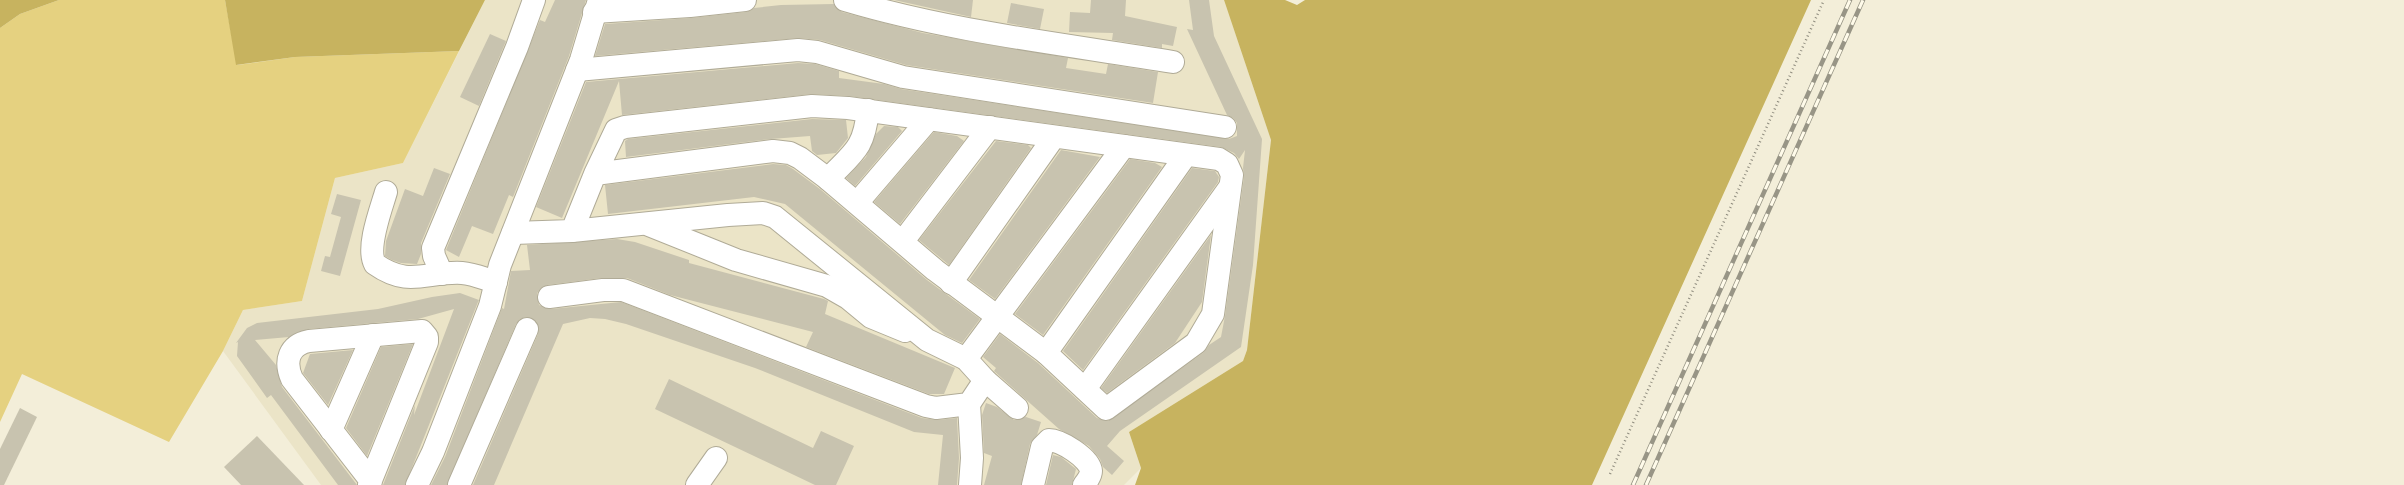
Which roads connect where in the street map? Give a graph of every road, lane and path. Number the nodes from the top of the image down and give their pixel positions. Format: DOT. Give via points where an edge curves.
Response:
graph roads {
  1 [pos="534,0"];
  2 [pos="745,0"];
  3 [pos="845,0"];
  4 [pos="1824,0"];
  5 [pos="596,6"];
  6 [pos="1173,62"];
  7 [pos="577,70"];
  8 [pos="868,110"];
  9 [pos="929,119"];
  10 [pos="990,127"];
  11 [pos="1225,127"];
  12 [pos="1054,137"];
  13 [pos="1124,146"];
  14 [pos="1186,154"];
  15 [pos="595,174"];
  16 [pos="828,179"];
  17 [pos="1232,184"];
  18 [pos="386,192"];
  19 [pos="857,204"];
  20 [pos="646,224"];
  21 [pos="572,231"];
  22 [pos="513,233"];
  23 [pos="903,241"];
  24 [pos="442,274"];
  25 [pos="496,282"];
  26 [pos="951,283"];
  27 [pos="550,297"];
  28 [pos="999,317"];
  29 [pos="527,329"];
  30 [pos="373,335"];
  31 [pos="927,340"];
  32 [pos="1046,353"];
  33 [pos="966,359"];
  34 [pos="985,380"];
  35 [pos="1085,390"];
  36 [pos="969,404"];
  37 [pos="1017,408"];
  38 [pos="332,430"];
  39 [pos="716,458"];
  40 [pos="1610,474"];
  41 [pos="370,483"];
  42 [pos="417,485"];
  43 [pos="459,485"];
  44 [pos="697,485"];
  45 [pos="970,485"];
  46 [pos="1033,485"];
  47 [pos="1084,485"];
  1 -- 24 [label="street" via="433,248"];
  2 -- 5 [label="street" via="690,6"];
  3 -- 6 [label="street" via="888,13 977,30"];
  4 -- 40 [label="path"];
  5 -- 7 [label="street"];
  7 -- 11 [label="street" via="817,52 903,77"];
  7 -- 22 [label="street"];
  8 -- 9 [label="street"];
  8 -- 15 [label="street" via="812,106 625,127 613,134"];
  8 -- 16 [label="street" via="866,128 860,145"];
  9 -- 10 [label="street"];
  9 -- 19 [label="street"];
  10 -- 12 [label="street"];
  10 -- 23 [label="street"];
  12 -- 13 [label="street"];
  12 -- 26 [label="street"];
  13 -- 14 [label="street"];
  13 -- 28 [label="street"];
  14 -- 17 [label="street" via="1219,159 1227,164 1232,175"];
  14 -- 32 [label="street"];
  15 -- 16 [label="street" via="777,151 800,158"];
  15 -- 21 [label="street"];
  16 -- 19 [label="street"];
  17 -- 35 [label="street"];
  17 -- 35 [label="street" via="1213,314 1202,336 1106,409"];
  18 -- 24 [label="street" via="372,251 375,264 397,276 408,278"];
  19 -- 23 [label="street"];
  20 -- 21 [label="street"];
  20 -- 31 [label="street" via="736,260 827,286 848,298 870,317"];
  20 -- 31 [label="street" via="751,213 763,213 774,217"];
  21 -- 22 [label="street"];
  22 -- 25 [label="street"];
  23 -- 26 [label="street"];
  24 -- 25 [label="street" via="472,275"];
  25 -- 42 [label="street" via="490,306 433,452"];
  26 -- 28 [label="street"];
  27 -- 36 [label="street" via="622,290 926,406 936,408"];
  28 -- 32 [label="street"];
  28 -- 33 [label="street"];
  29 -- 43 [label="street"];
  30 -- 38 [label="street"];
  30 -- 38 [label="street" via="309,340 299,343 290,352 288,361 292,379"];
  30 -- 41 [label="street" via="422,331 427,336 427,342"];
  31 -- 33 [label="street"];
  32 -- 35 [label="street"];
  33 -- 34 [label="street"];
  34 -- 36 [label="street"];
  34 -- 37 [label="street"];
  36 -- 45 [label="street" via="972,458"];
  38 -- 41 [label="street"];
  39 -- 44 [label="street"];
  46 -- 47 [label="street" via="1042,447 1049,440 1055,440 1064,443 1091,469"];
}
